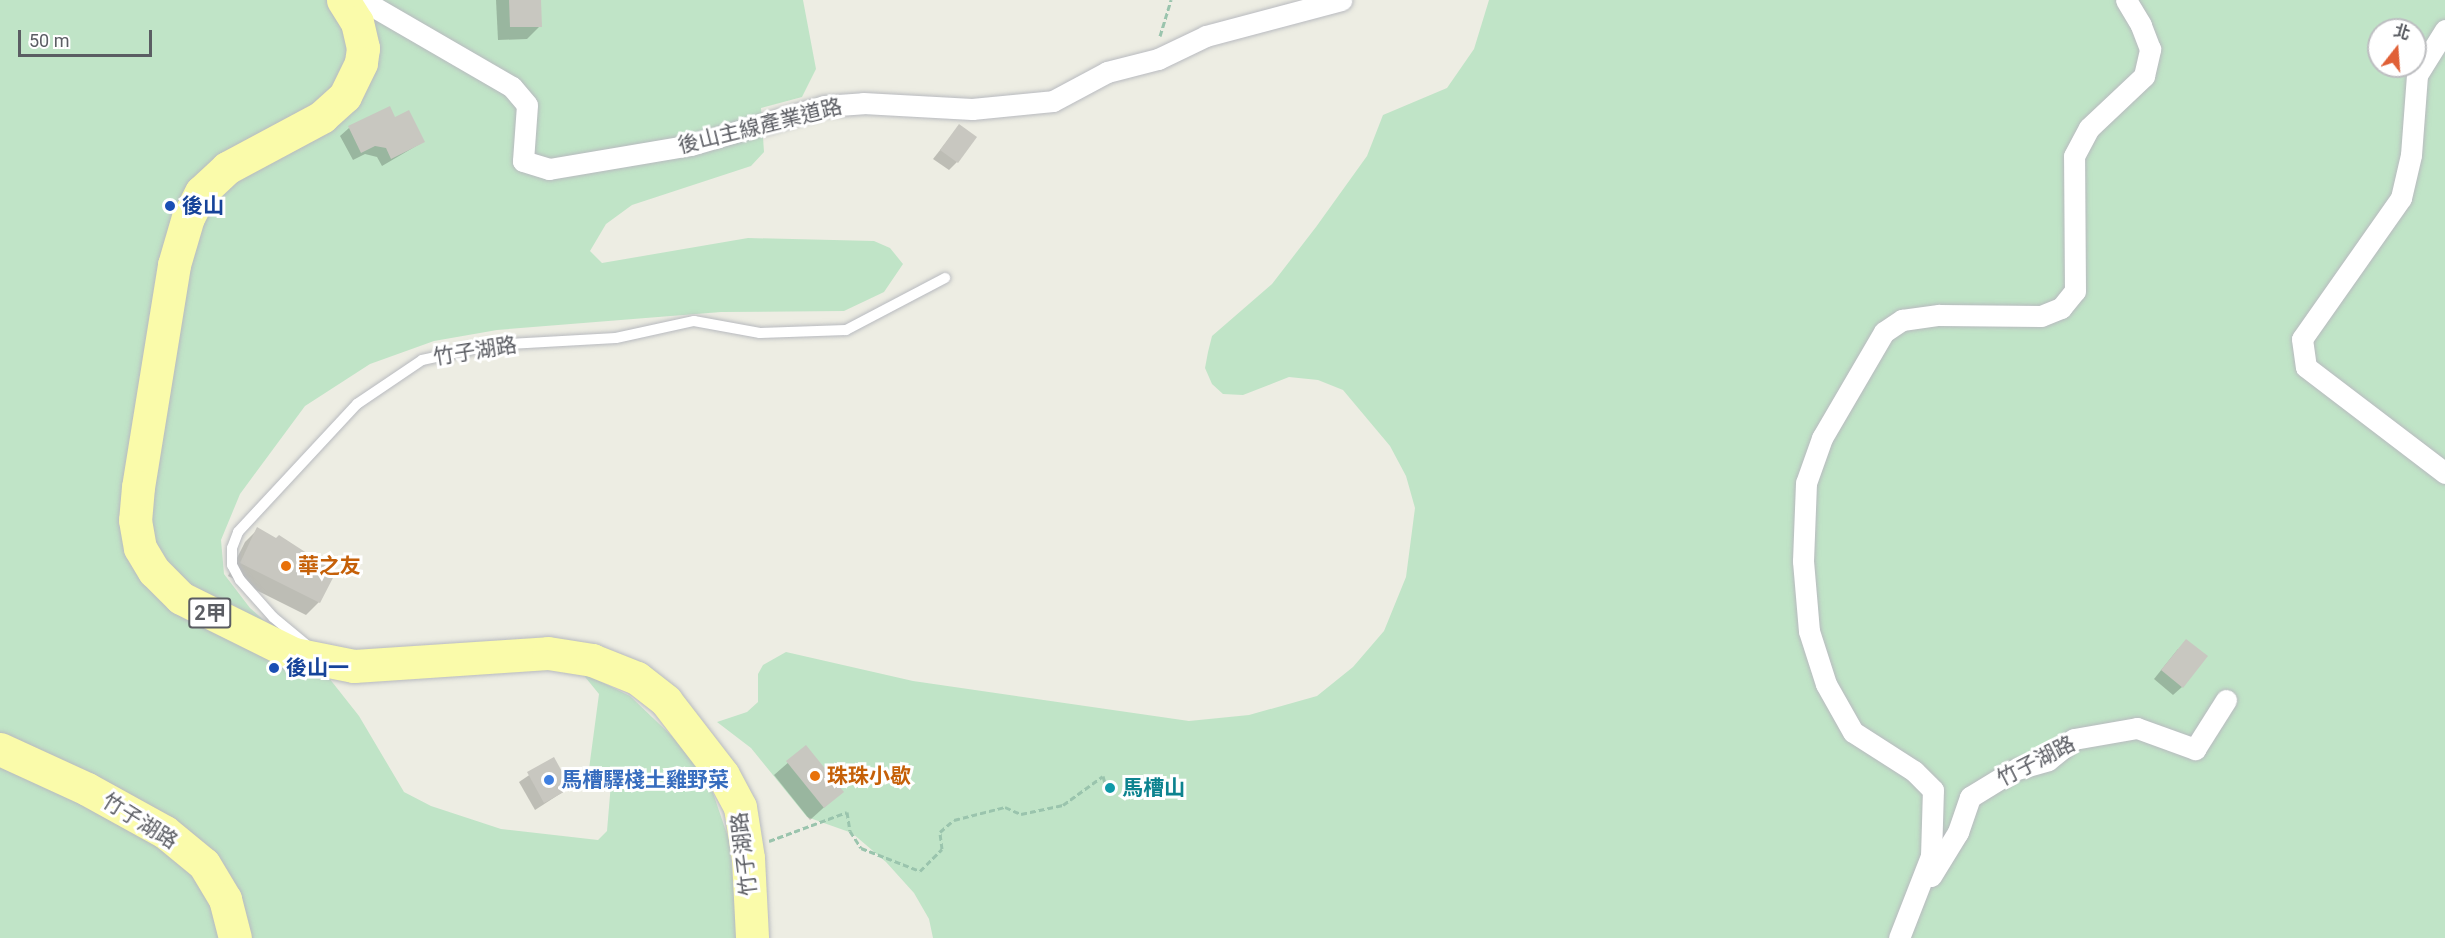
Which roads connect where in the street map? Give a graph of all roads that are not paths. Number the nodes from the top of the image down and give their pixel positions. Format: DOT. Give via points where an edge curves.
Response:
graph roads {
  1 [pos="343,0"];
  2 [pos="362,0"];
  3 [pos="1341,0"];
  4 [pos="2126,0"];
  5 [pos="2445,30"];
  6 [pos="945,278"];
  7 [pos="2445,472"];
  8 [pos="338,664"];
  9 [pos="2226,700"];
  10 [pos="0,749"];
  11 [pos="1916,899"];
  12 [pos="235,938"];
  13 [pos="752,938"];
  14 [pos="1899,938"];
  1 -- 8 [label="main road, 竹子湖路 / 2甲" via="357,22 363,48 361,63 345,96 322,117 227,168 201,192 188,217 174,265 135,520 145,555 181,598 294,654"];
  2 -- 3 [label="street, 後山主線產業道路" via="512,87 527,105 523,161 549,169 692,145 824,106 863,103 972,109 1053,101 1107,72 1158,59 1206,36"];
  4 -- 11 [label="street" via="2150,49 2144,76 2089,128 2074,156 2075,291 2061,308 2041,316 1939,315 1902,320 1884,333 1822,438 1806,483 1803,561 1808,619 1826,684 1853,732 1914,771 1933,790 1931,856"];
  5 -- 7 [label="street" via="2417,75 2411,155 2401,198 2302,339 2306,367"];
  6 -- 8 [label="lane, 竹子湖路" via="846,330 760,333 694,321 616,338 491,345 422,360 357,404 253,513 238,532 232,548 232,565 273,616 308,646"];
  8 -- 13 [label="main road, 竹子湖路 / 2甲" via="548,653 592,660 637,678 666,701 723,775 740,807"];
  9 -- 11 [label="street, 竹子湖路" via="2195,749 2137,728 2074,739 2048,760 2014,770 1970,797 1958,832"];
  10 -- 12 [label="main road, 竹子湖路" via="87,789 165,832 204,864 225,899"];
  11 -- 14 [label="street"];
}
